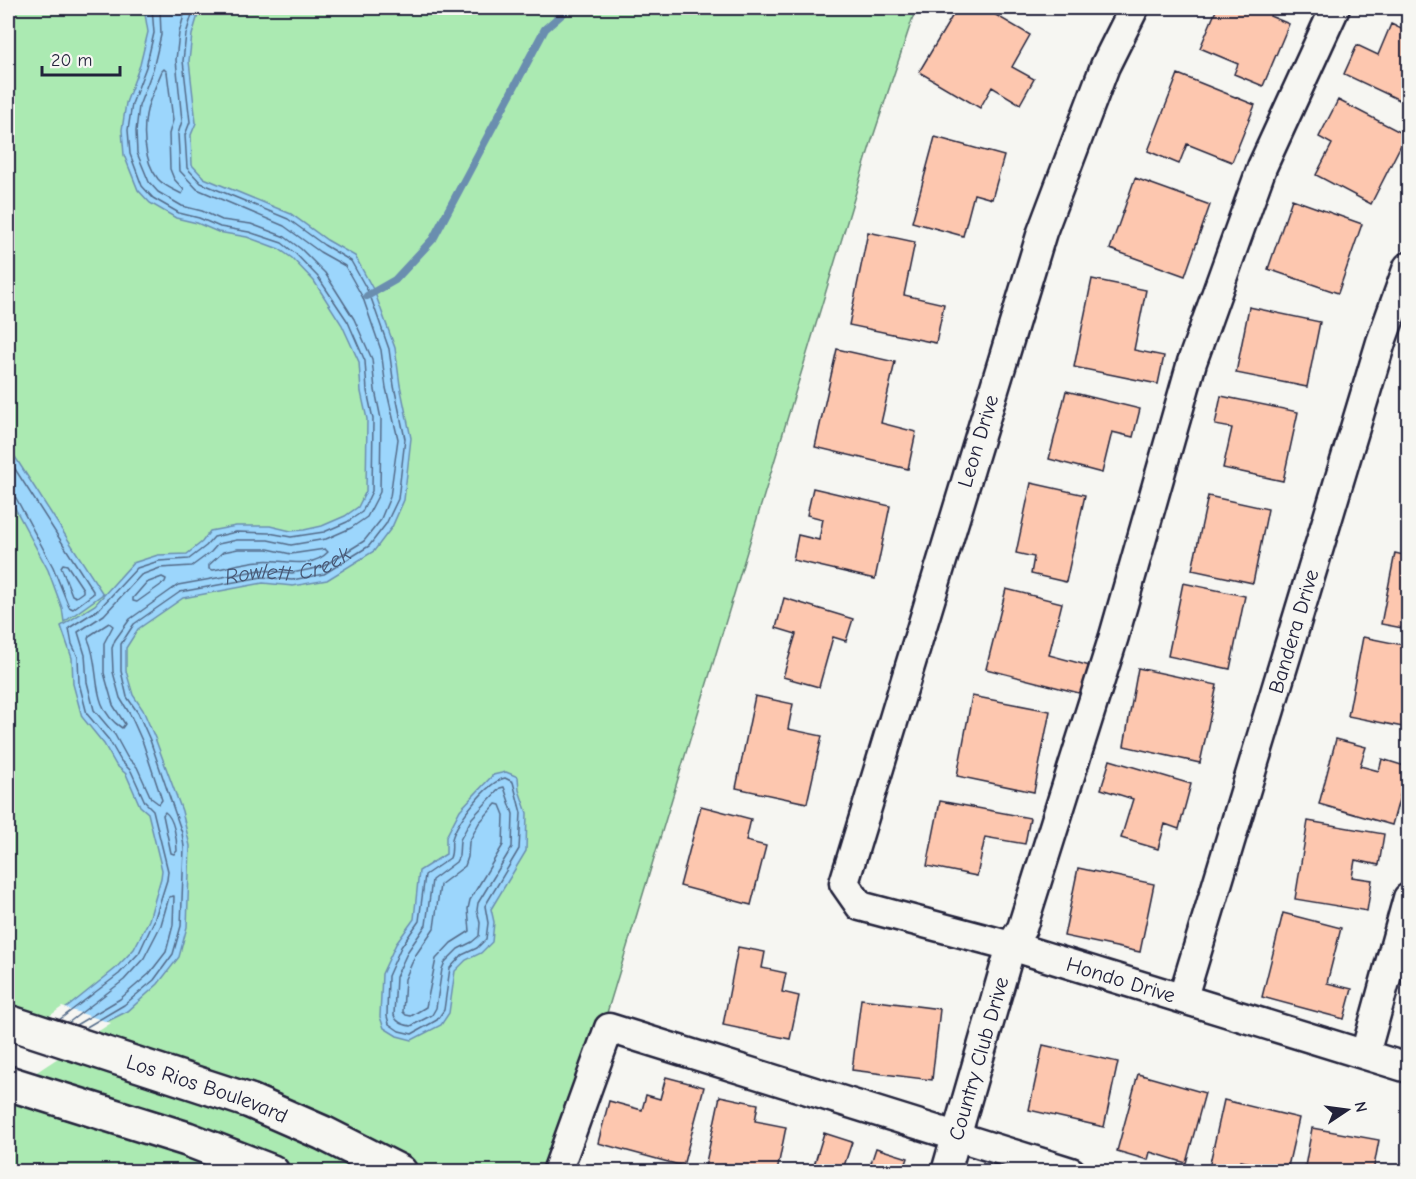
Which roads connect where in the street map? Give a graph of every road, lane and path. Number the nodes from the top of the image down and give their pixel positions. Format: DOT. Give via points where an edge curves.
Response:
graph roads {
  1 [pos="1134,8"];
  2 [pos="1335,8"];
  3 [pos="1408,267"];
  4 [pos="844,883"];
  5 [pos="1408,898"];
  6 [pos="1011,946"];
  7 [pos="1183,997"];
  8 [pos="8,1022"];
  9 [pos="1365,1054"];
  10 [pos="1408,1068"];
  11 [pos="8,1083"];
  12 [pos="957,1135"];
  13 [pos="272,1172"];
  14 [pos="400,1172"];
  15 [pos="557,1172"];
  16 [pos="946,1172"];
  17 [pos="1071,1172"];
  1 -- 4 [label="street, Leon Drive" via="1105,66 1042,232"];
  2 -- 6 [label="street, Country Club Drive" via="1262,167 1192,362 1067,788 1022,928"];
  3 -- 7 [label="street, Bandera Drive" via="1381,342"];
  4 -- 6 [label="street, Hondo Drive" via="860,906"];
  5 -- 9 [label="street"];
  6 -- 7 [label="street, Hondo Drive"];
  6 -- 12 [label="street, Country Club Drive"];
  7 -- 9 [label="street, Hondo Drive"];
  8 -- 14 [label="main road, Los Rios Boulevard" via="294,1119"];
  9 -- 10 [label="street, Hondo Drive"];
  11 -- 13 [label="main road" via="187,1140"];
  12 -- 15 [label="street" via="609,1028"];
  12 -- 16 [label="street, Country Club Drive"];
  12 -- 17 [label="street"];
}
